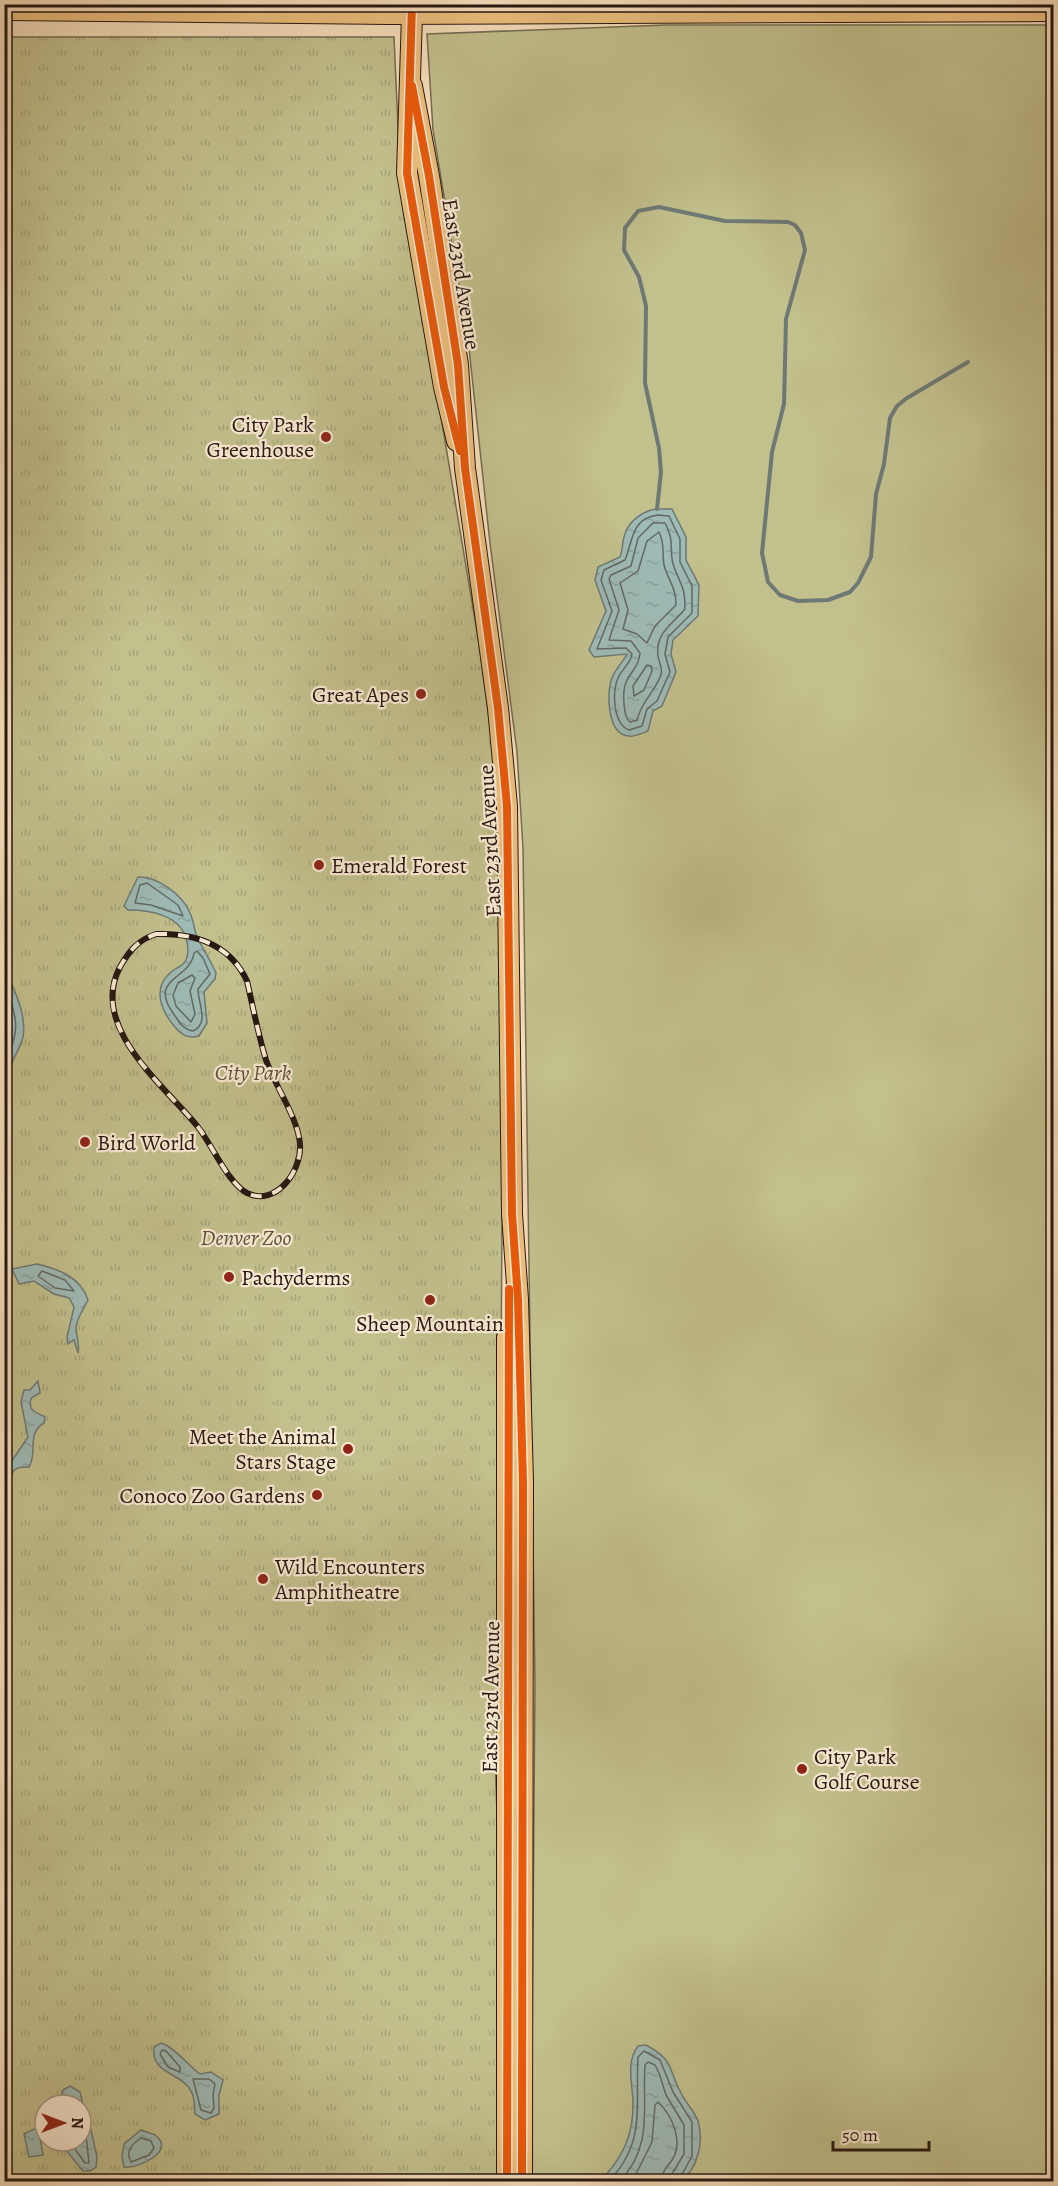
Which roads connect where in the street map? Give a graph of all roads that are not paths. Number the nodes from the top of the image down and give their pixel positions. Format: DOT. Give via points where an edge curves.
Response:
graph roads {
  1 [pos="4,10"];
  2 [pos="1053,11"];
  3 [pos="412,14"];
  4 [pos="512,1214"];
  5 [pos="507,2181"];
  6 [pos="522,2181"];
  1 -- 3 [label="main road"];
  2 -- 3 [label="main road"];
  3 -- 4 [label="main road, East 23rd Avenue" via="412,86 455,346 464,416 465,468 507,806"];
  4 -- 5 [label="main road, East 23rd Avenue" via="506,1382"];
  4 -- 6 [label="main road, East 23rd Avenue" via="521,1375 524,1566"];
}
